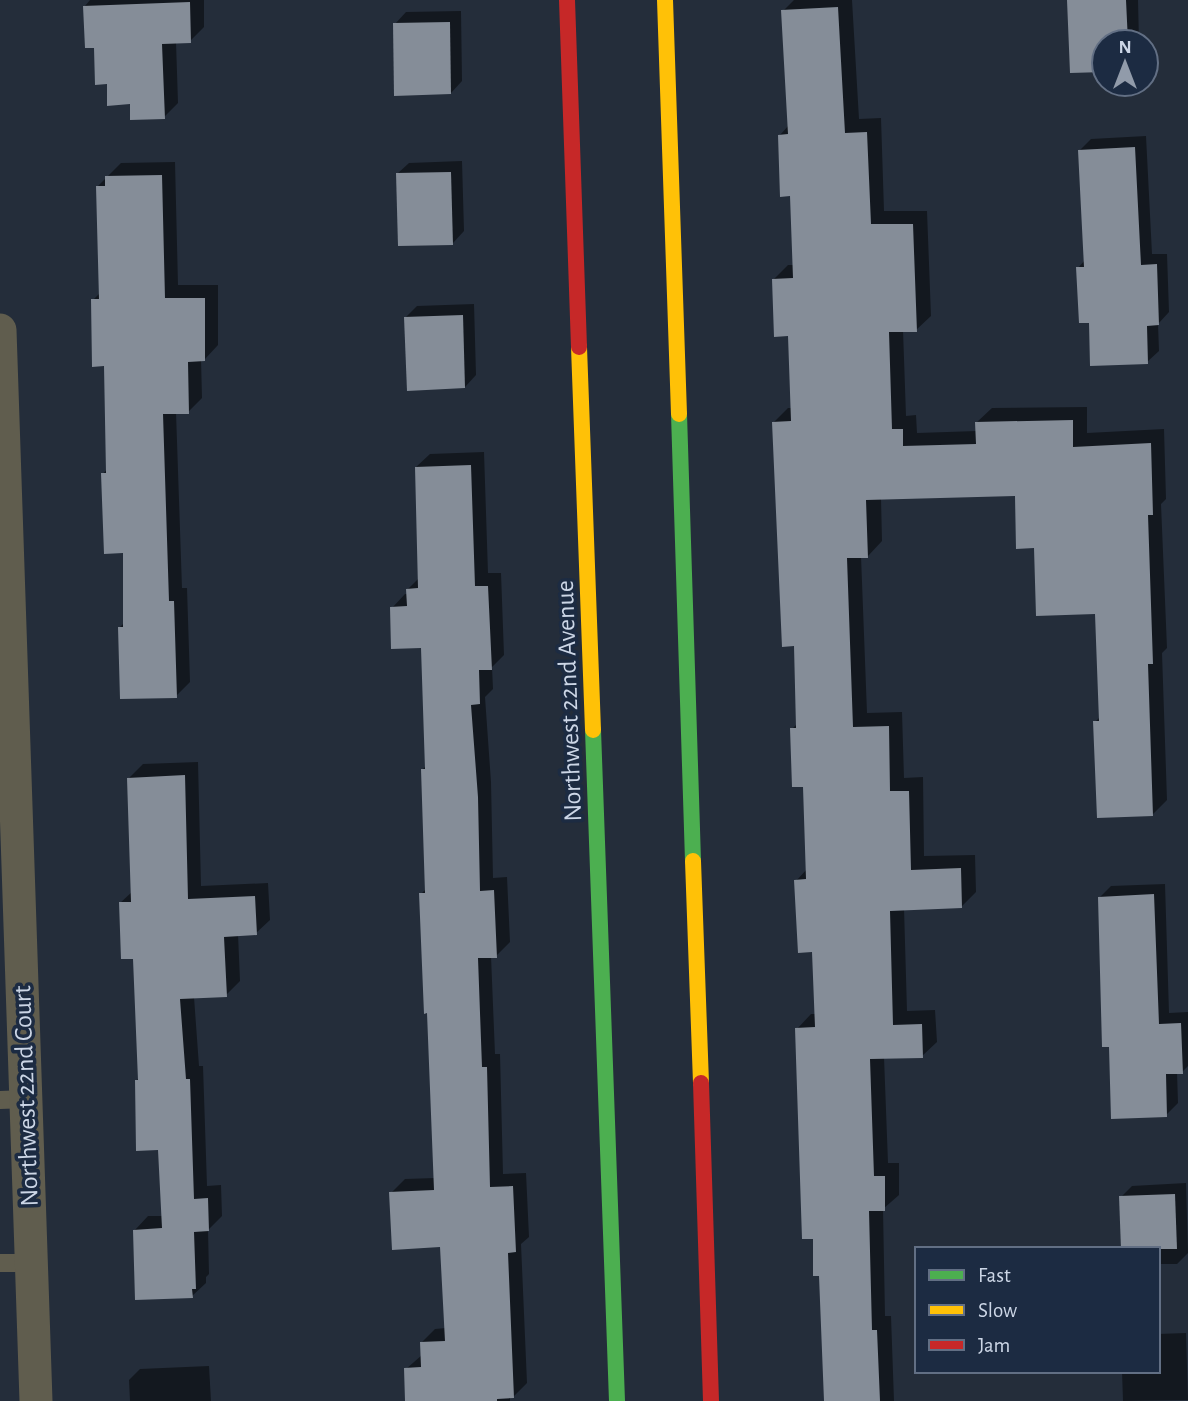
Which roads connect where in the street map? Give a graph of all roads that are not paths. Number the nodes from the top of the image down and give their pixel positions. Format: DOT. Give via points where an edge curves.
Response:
graph roads {
  1 [pos="567,0"];
  2 [pos="665,0"];
  3 [pos="0,330"];
  4 [pos="13,1100"];
  5 [pos="16,1263"];
  6 [pos="36,1401"];
  7 [pos="617,1401"];
  8 [pos="711,1401"];
  1 -- 7 [label="main road, Northwest 22nd Avenue"];
  2 -- 8 [label="main road"];
  3 -- 4 [label="street, Northwest 22nd Court"];
  4 -- 5 [label="street, Northwest 22nd Court"];
  5 -- 6 [label="street, Northwest 22nd Court"];
}
